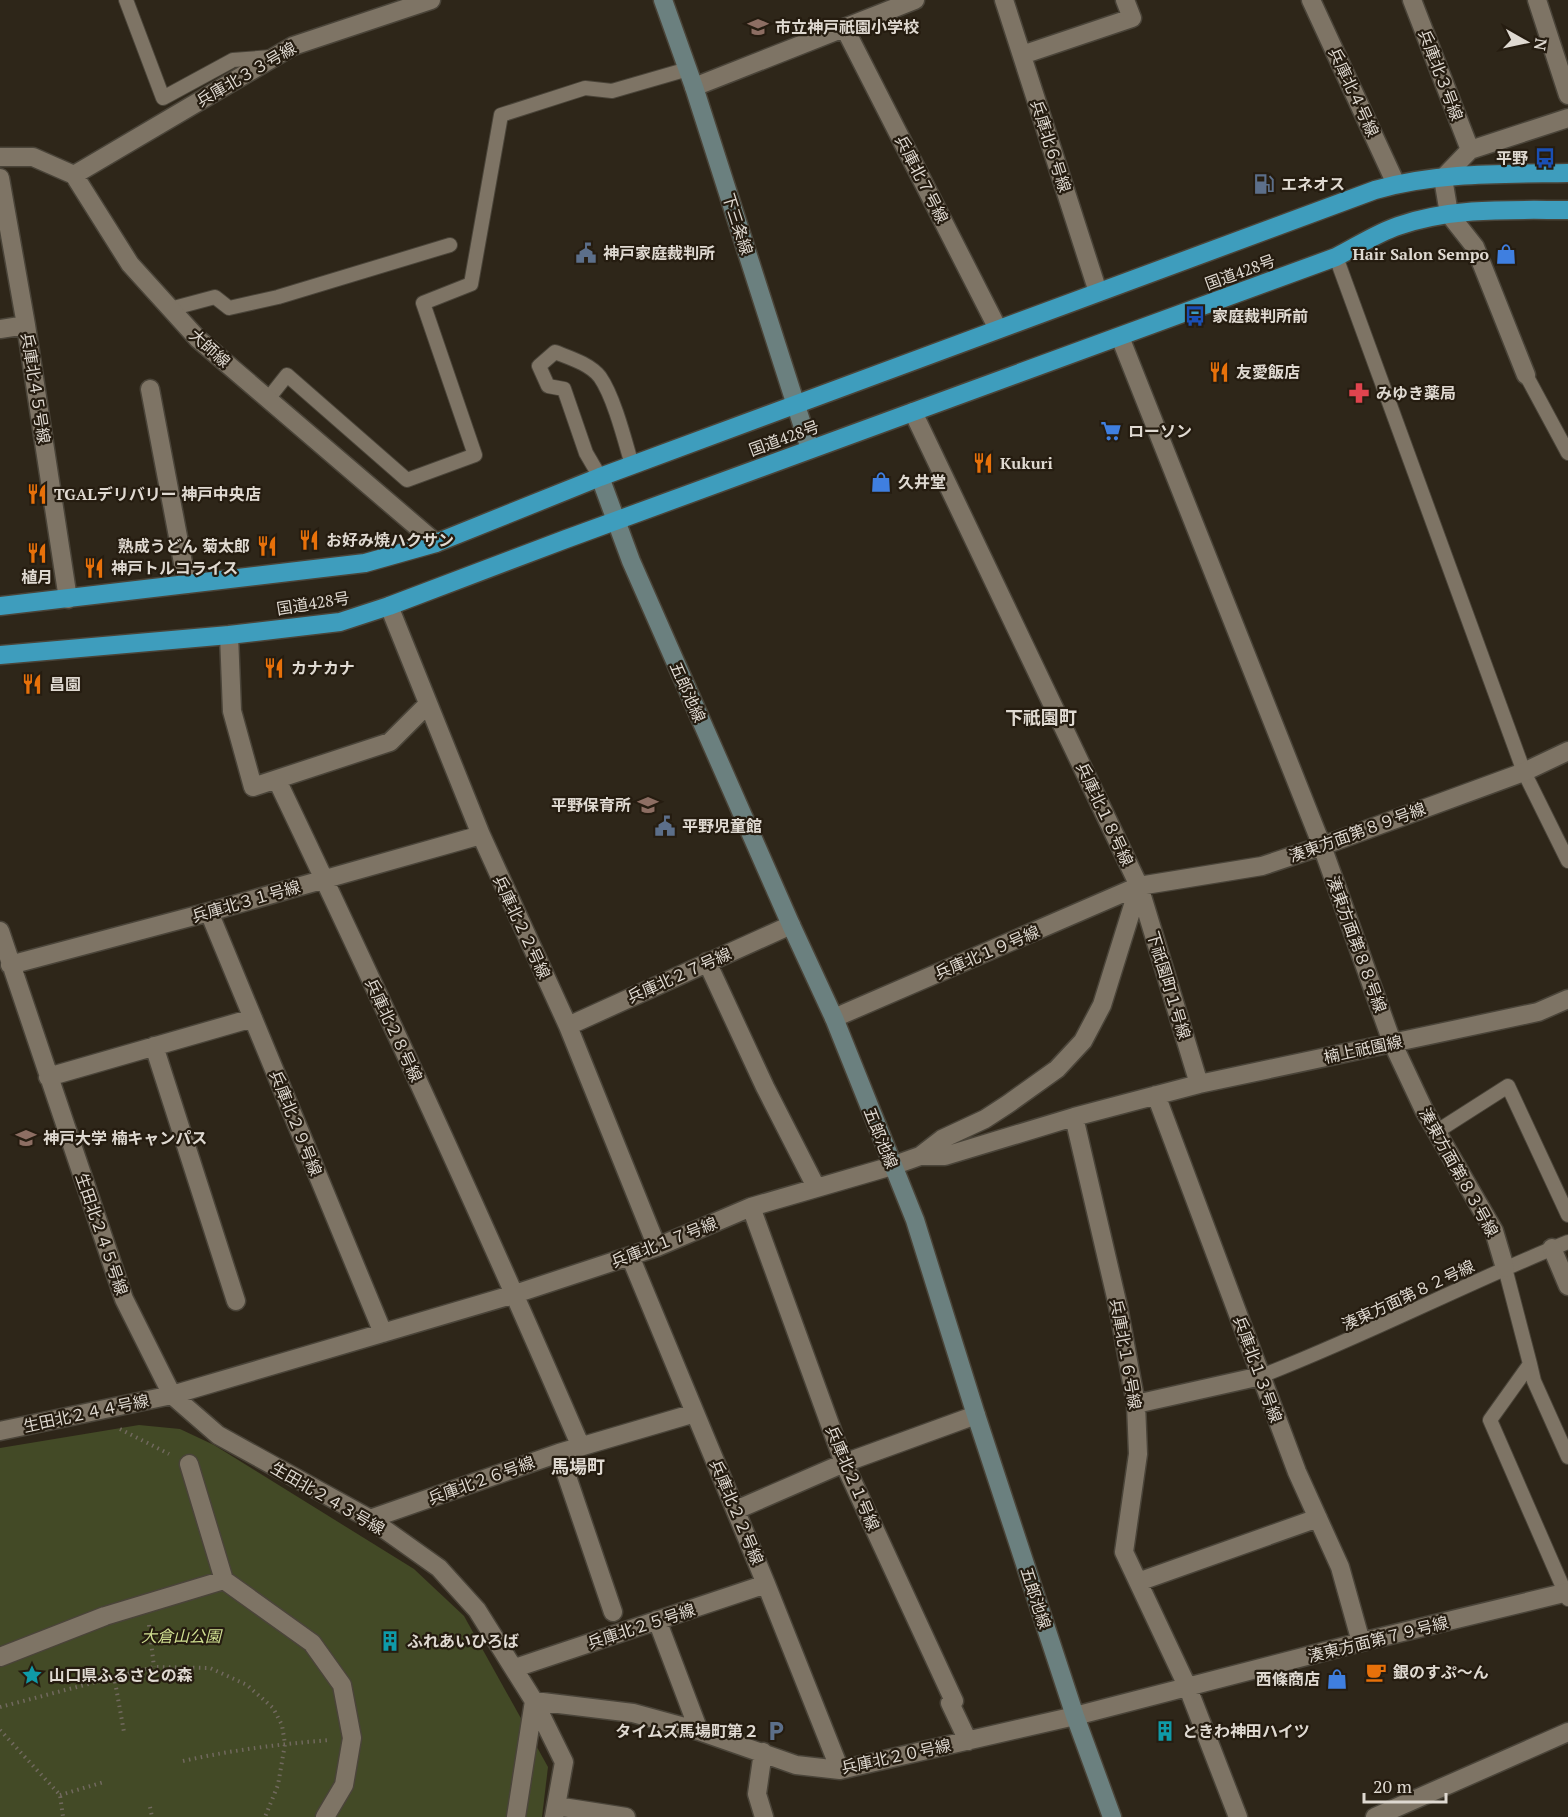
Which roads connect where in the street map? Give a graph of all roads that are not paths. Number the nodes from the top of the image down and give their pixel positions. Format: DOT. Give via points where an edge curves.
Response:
graph roads {
  1 [pos="126,0"];
  2 [pos="430,0"];
  3 [pos="663,0"];
  4 [pos="915,0"];
  5 [pos="1004,0"];
  6 [pos="1125,0"];
  7 [pos="1311,0"];
  8 [pos="1412,0"];
  9 [pos="1537,0"];
  10 [pos="393,6"];
  11 [pos="845,29"];
  12 [pos="1022,56"];
  13 [pos="273,57"];
  14 [pos="688,69"];
  15 [pos="694,87"];
  16 [pos="1568,95"];
  17 [pos="1568,118"];
  18 [pos="1470,150"];
  19 [pos="0,157"];
  20 [pos="1568,173"];
  21 [pos="74,175"];
  22 [pos="0,178"];
  23 [pos="1443,178"];
  24 [pos="1396,184"];
  25 [pos="1568,210"];
  26 [pos="1449,213"];
  27 [pos="450,245"];
  28 [pos="1336,257"];
  29 [pos="1098,292"];
  30 [pos="170,309"];
  31 [pos="26,325"];
  32 [pos="0,329"];
  33 [pos="998,329"];
  34 [pos="1120,337"];
  35 [pos="1526,375"];
  36 [pos="150,389"];
  37 [pos="268,399"];
  38 [pos="796,404"];
  39 [pos="913,412"];
  40 [pos="810,449"];
  41 [pos="1568,453"];
  42 [pos="632,465"];
  43 [pos="600,477"];
  44 [pos="616,521"];
  45 [pos="436,543"];
  46 [pos="187,584"];
  47 [pos="68,599"];
  48 [pos="0,606"];
  49 [pos="389,606"];
  50 [pos="229,635"];
  51 [pos="0,655"];
  52 [pos="428,704"];
  53 [pos="1568,751"];
  54 [pos="1524,772"];
  55 [pos="277,780"];
  56 [pos="481,835"];
  57 [pos="1322,846"];
  58 [pos="1568,861"];
  59 [pos="324,878"];
  60 [pos="1139,886"];
  61 [pos="209,912"];
  62 [pos="791,925"];
  63 [pos="0,931"];
  64 [pos="708,962"];
  65 [pos="10,965"];
  66 [pos="1568,999"];
  67 [pos="253,1018"];
  68 [pos="834,1018"];
  69 [pos="568,1026"];
  70 [pos="1392,1042"];
  71 [pos="154,1046"];
  72 [pos="48,1077"];
  73 [pos="1200,1084"];
  74 [pos="1156,1095"];
  75 [pos="1074,1117"];
  76 [pos="1436,1132"];
  77 [pos="920,1156"];
  78 [pos="892,1166"];
  79 [pos="816,1187"];
  80 [pos="751,1207"];
  81 [pos="1568,1215"];
  82 [pos="1560,1245"];
  83 [pos="657,1247"];
  84 [pos="630,1256"];
  85 [pos="1505,1268"];
  86 [pos="1568,1286"];
  87 [pos="515,1294"];
  88 [pos="236,1301"];
  89 [pos="383,1333"];
  90 [pos="1530,1364"];
  91 [pos="1261,1376"];
  92 [pos="172,1395"];
  93 [pos="1136,1404"];
  94 [pos="695,1413"];
  95 [pos="976,1415"];
  96 [pos="0,1431"];
  97 [pos="581,1447"];
  98 [pos="558,1453"];
  99 [pos="1568,1457"];
  100 [pos="844,1463"];
  101 [pos="189,1464"];
  102 [pos="736,1510"];
  103 [pos="1318,1518"];
  104 [pos="370,1519"];
  105 [pos="224,1580"];
  106 [pos="1138,1582"];
  107 [pos="766,1584"];
  108 [pos="1567,1595"];
  109 [pos="613,1612"];
  110 [pos="657,1620"];
  111 [pos="1361,1642"];
  112 [pos="0,1657"];
  113 [pos="515,1668"];
  114 [pos="1188,1688"];
  115 [pos="534,1701"];
  116 [pos="1075,1716"];
  117 [pos="699,1731"];
  118 [pos="1568,1732"];
  119 [pos="968,1740"];
  120 [pos="763,1752"];
  121 [pos="840,1770"];
  122 [pos="555,1811"];
  123 [pos="325,1817"];
  124 [pos="516,1817"];
  125 [pos="626,1817"];
  126 [pos="764,1817"];
  127 [pos="1112,1817"];
  128 [pos="1238,1817"];
  129 [pos="1375,1817"];
  1 -- 13 [label="lane" via="163,98 232,60"];
  2 -- 10 [label="street, 兵庫北３３号線"];
  3 -- 14 [label="street, 下三条線"];
  4 -- 11 [label="street"];
  5 -- 12 [label="street, 兵庫北６号線"];
  6 -- 12 [label="street" via="1132,18"];
  7 -- 24 [label="street, 兵庫北４号線"];
  8 -- 18 [label="street, 兵庫北３号線"];
  9 -- 16 [label="street"];
  10 -- 13 [label="street, 兵庫北３３号線"];
  11 -- 15 [label="street"];
  11 -- 33 [label="street, 兵庫北７号線"];
  12 -- 29 [label="street, 兵庫北６号線"];
  13 -- 21 [label="street, 兵庫北３３号線"];
  14 -- 15 [label="street, 下三条線"];
  14 -- 37 [label="lane" via="612,91 585,88 501,116 471,284 423,303 475,454 407,480 287,375"];
  15 -- 38 [label="street, 下三条線"];
  17 -- 18 [label="street"];
  18 -- 23 [label="street"];
  19 -- 21 [label="street" via="33,157"];
  20 -- 23 [label="highway, 国道428号"];
  21 -- 30 [label="street, 大師線" via="130,264"];
  22 -- 31 [label="street, 兵庫北４５号線"];
  23 -- 24 [label="highway, 国道428号"];
  23 -- 26 [label="street"];
  24 -- 29 [label="highway, 国道428号"];
  25 -- 26 [label="highway, 国道428号"];
  26 -- 28 [label="highway, 国道428号" via="1397,226"];
  26 -- 35 [label="street" via="1475,247"];
  27 -- 30 [label="lane" via="278,297 229,308 215,297"];
  28 -- 34 [label="highway, 国道428号"];
  28 -- 54 [label="lane"];
  29 -- 33 [label="highway, 国道428号"];
  30 -- 37 [label="street, 大師線" via="198,339"];
  31 -- 32 [label="street"];
  31 -- 47 [label="street, 兵庫北４５号線"];
  33 -- 38 [label="highway, 国道428号"];
  34 -- 39 [label="highway, 国道428号"];
  34 -- 57 [label="street, 湊東方面第８８号線"];
  35 -- 41 [label="lane"];
  36 -- 46 [label="street"];
  37 -- 45 [label="street, 大師線"];
  38 -- 40 [label="street, 下三条線"];
  38 -- 42 [label="highway, 国道428号"];
  39 -- 40 [label="highway, 国道428号"];
  39 -- 60 [label="street, 兵庫北１８号線"];
  40 -- 44 [label="highway, 国道428号"];
  42 -- 43 [label="highway, 国道428号"];
  42 -- 43 [label="lane" via="615,409 599,376 579,361 555,352 539,366 548,386 564,389 586,453"];
  43 -- 44 [label="street, 五郎池線"];
  43 -- 45 [label="highway, 国道428号"];
  44 -- 49 [label="highway, 国道428号"];
  44 -- 62 [label="street, 五郎池線"];
  45 -- 46 [label="highway, 国道428号" via="365,563"];
  46 -- 47 [label="highway, 国道428号"];
  47 -- 48 [label="highway, 国道428号"];
  49 -- 50 [label="highway, 国道428号" via="340,622"];
  49 -- 52 [label="street, 兵庫北２２号線"];
  50 -- 51 [label="highway, 国道428号"];
  50 -- 55 [label="street" via="232,711 253,787"];
  52 -- 55 [label="street" via="390,742"];
  52 -- 56 [label="street, 兵庫北２２号線"];
  53 -- 54 [label="street, 湊東方面第８９号線"];
  54 -- 57 [label="street, 湊東方面第８９号線"];
  54 -- 58 [label="lane"];
  55 -- 59 [label="street, 兵庫北２８号線"];
  56 -- 59 [label="street, 兵庫北３１号線"];
  56 -- 69 [label="street, 兵庫北２２号線"];
  57 -- 60 [label="street, 湊東方面第８９号線" via="1263,866"];
  57 -- 70 [label="street, 湊東方面第８８号線"];
  59 -- 61 [label="street, 兵庫北３１号線"];
  59 -- 87 [label="street, 兵庫北２８号線"];
  60 -- 68 [label="street, 兵庫北１９号線"];
  60 -- 73 [label="street, 下祇園町１号線"];
  60 -- 77 [label="street, 兵庫北１８号線" via="1102,1005 1083,1041 1057,1069 1008,1104 942,1139"];
  61 -- 65 [label="street, 兵庫北３１号線"];
  61 -- 67 [label="street, 兵庫北２９号線"];
  62 -- 64 [label="street, 兵庫北２７号線"];
  62 -- 68 [label="street, 五郎池線"];
  63 -- 65 [label="street, 生田北２４５号線"];
  64 -- 69 [label="street, 兵庫北２７号線"];
  64 -- 79 [label="street"];
  65 -- 72 [label="street, 生田北２４５号線"];
  66 -- 70 [label="street, 楠上祇園線" via="1538,1012"];
  67 -- 71 [label="street"];
  67 -- 89 [label="street, 兵庫北２９号線"];
  68 -- 78 [label="street, 五郎池線"];
  69 -- 83 [label="street, 兵庫北２２号線"];
  70 -- 73 [label="street, 楠上祇園線"];
  70 -- 76 [label="street, 湊東方面第８３号線"];
  71 -- 72 [label="street"];
  71 -- 88 [label="street"];
  72 -- 92 [label="street, 生田北２４５号線" via="124,1299"];
  73 -- 74 [label="street, 楠上祇園線"];
  74 -- 75 [label="street, 兵庫北１７号線"];
  74 -- 91 [label="street, 兵庫北１３号線"];
  75 -- 77 [label="street, 兵庫北１７号線" via="945,1156"];
  75 -- 93 [label="street, 兵庫北１６号線" via="1118,1306"];
  76 -- 81 [label="lane" via="1508,1086"];
  76 -- 85 [label="street, 湊東方面第８３号線" via="1494,1231"];
  77 -- 78 [label="street, 兵庫北１７号線"];
  78 -- 79 [label="street, 兵庫北１７号線"];
  78 -- 95 [label="street, 五郎池線" via="915,1221"];
  79 -- 80 [label="street, 兵庫北１７号線"];
  80 -- 83 [label="street, 兵庫北１７号線"];
  80 -- 100 [label="street, 兵庫北２１号線"];
  82 -- 85 [label="lane, 湊東方面第８２号線"];
  82 -- 86 [label="street"];
  83 -- 84 [label="street, 兵庫北１７号線"];
  84 -- 87 [label="street, 兵庫北１７号線"];
  84 -- 94 [label="street, 兵庫北２２号線"];
  85 -- 90 [label="lane, 湊東方面第８３号線"];
  85 -- 91 [label="lane, 湊東方面第８２号線"];
  87 -- 89 [label="street, 兵庫北１７号線"];
  87 -- 97 [label="street, 兵庫北２８号線"];
  89 -- 92 [label="street, 兵庫北１７号線"];
  90 -- 99 [label="lane, 湊東方面第８３号線"];
  90 -- 108 [label="lane" via="1490,1420"];
  91 -- 93 [label="street"];
  91 -- 103 [label="street, 兵庫北１３号線"];
  92 -- 96 [label="street, 生田北２４４号線"];
  92 -- 104 [label="street, 生田北２４３号線" via="218,1436"];
  93 -- 106 [label="street, 兵庫北１６号線" via="1138,1454 1124,1552"];
  94 -- 97 [label="street, 兵庫北２６号線"];
  94 -- 102 [label="street, 兵庫北２２号線"];
  95 -- 100 [label="street"];
  95 -- 116 [label="street, 五郎池線"];
  97 -- 98 [label="street, 兵庫北２６号線"];
  98 -- 104 [label="street, 兵庫北２６号線"];
  98 -- 109 [label="street"];
  100 -- 102 [label="street"];
  100 -- 119 [label="street, 兵庫北２１号線" via="954,1701 951,1703"];
  101 -- 105 [label="street"];
  102 -- 107 [label="street, 兵庫北２２号線"];
  103 -- 106 [label="street"];
  103 -- 111 [label="street, 兵庫北１３号線" via="1340,1567"];
  104 -- 113 [label="street, 生田北２４３号線" via="439,1568 477,1610"];
  105 -- 112 [label="street" via="105,1616"];
  105 -- 123 [label="street" via="312,1643 342,1685 352,1738 344,1785"];
  106 -- 114 [label="street, 兵庫北１６号線"];
  107 -- 110 [label="street, 兵庫北２５号線"];
  107 -- 121 [label="street, 兵庫北２２号線"];
  108 -- 111 [label="street, 湊東方面第７９号線"];
  110 -- 113 [label="street, 兵庫北２５号線"];
  110 -- 117 [label="street"];
  111 -- 114 [label="street, 湊東方面第７９号線"];
  113 -- 115 [label="street, 生田北２４３号線"];
  114 -- 116 [label="street, 兵庫北２０号線"];
  114 -- 128 [label="street, 兵庫北１６号線"];
  115 -- 117 [label="street, 兵庫北２０号線" via="633,1713"];
  115 -- 122 [label="street, 生田北２４３号線" via="564,1762"];
  115 -- 124 [label="street"];
  116 -- 119 [label="street, 兵庫北２０号線"];
  116 -- 127 [label="street, 五郎池線"];
  117 -- 120 [label="street, 兵庫北２０号線"];
  118 -- 129 [label="street"];
  119 -- 121 [label="street, 兵庫北２０号線"];
  120 -- 121 [label="street, 兵庫北２０号線" via="796,1765"];
  120 -- 126 [label="street" via="757,1794"];
  122 -- 125 [label="street"];
}
